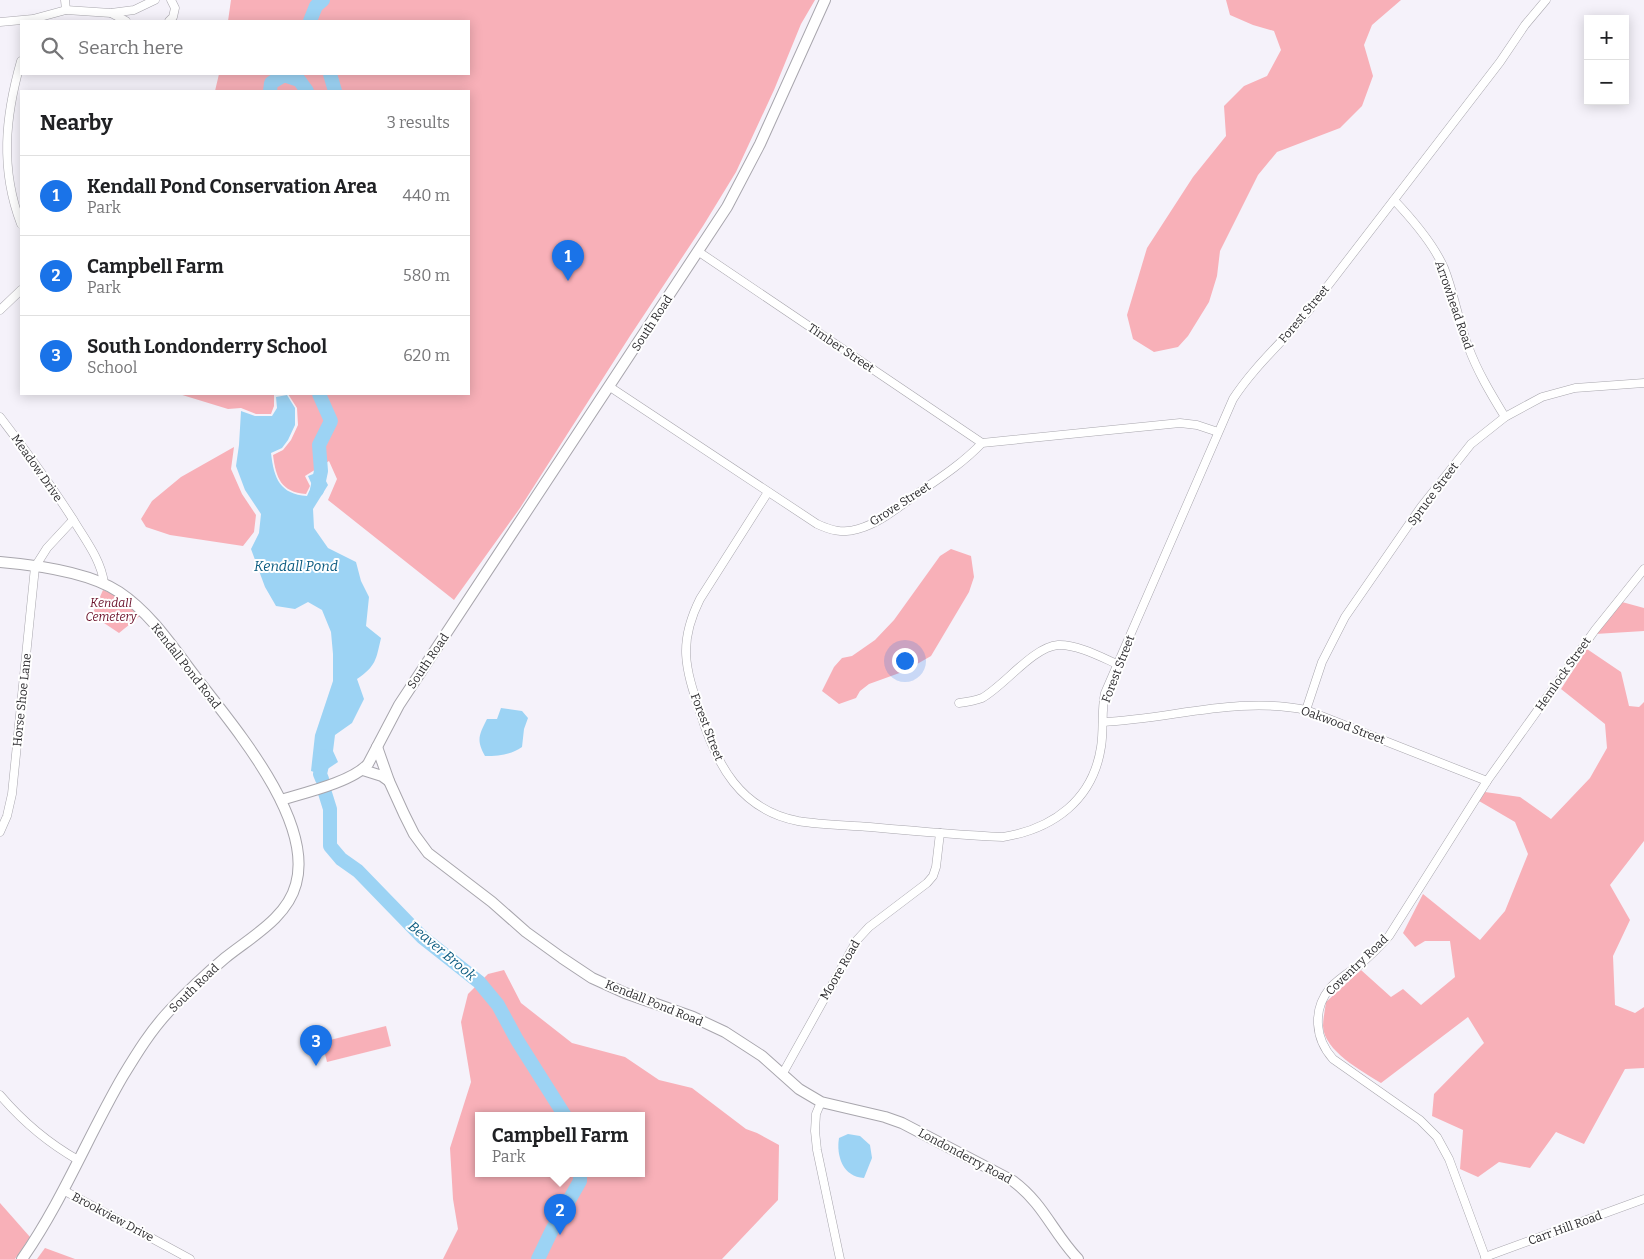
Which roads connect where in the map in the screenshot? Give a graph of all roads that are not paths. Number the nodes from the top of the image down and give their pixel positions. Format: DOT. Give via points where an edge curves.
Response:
graph roads {
  1 [pos="65,0"];
  2 [pos="155,0"];
  3 [pos="171,0"];
  4 [pos="826,0"];
  5 [pos="1546,0"];
  6 [pos="66,10"];
  7 [pos="111,13"];
  8 [pos="33,20"];
  9 [pos="124,20"];
  10 [pos="169,20"];
  11 [pos="20,21"];
  12 [pos="0,22"];
  13 [pos="20,64"];
  14 [pos="1394,200"];
  15 [pos="20,222"];
  16 [pos="699,252"];
  17 [pos="20,291"];
  18 [pos="0,310"];
  19 [pos="1644,383"];
  20 [pos="610,387"];
  21 [pos="0,416"];
  22 [pos="1506,417"];
  23 [pos="1218,432"];
  24 [pos="982,444"];
  25 [pos="768,492"];
  26 [pos="73,520"];
  27 [pos="0,562"];
  28 [pos="35,567"];
  29 [pos="1644,569"];
  30 [pos="104,583"];
  31 [pos="1117,664"];
  32 [pos="959,703"];
  33 [pos="1306,710"];
  34 [pos="1103,722"];
  35 [pos="378,747"];
  36 [pos="362,770"];
  37 [pos="389,781"];
  38 [pos="1486,781"];
  39 [pos="281,800"];
  40 [pos="0,832"];
  41 [pos="940,833"];
  42 [pos="783,1073"];
  43 [pos="0,1095"];
  44 [pos="820,1102"];
  45 [pos="78,1160"];
  46 [pos="63,1190"];
  47 [pos="1644,1199"];
  48 [pos="1486,1258"];
  49 [pos="22,1259"];
  50 [pos="190,1259"];
  51 [pos="840,1259"];
  52 [pos="1078,1259"];
  1 -- 6 [label="street"];
  2 -- 7 [label="street" via="134,10"];
  3 -- 10 [label="street" via="176,8"];
  4 -- 16 [label="street, South Road" via="741,182"];
  5 -- 14 [label="street, Forest Street"];
  6 -- 7 [label="street"];
  6 -- 8 [label="street"];
  7 -- 9 [label="street"];
  11 -- 12 [label="street"];
  13 -- 15 [label="street" via="5,116 1,151 6,187"];
  14 -- 22 [label="street, Arrowhead Road" via="1425,236 1444,268 1467,345 1485,385"];
  14 -- 23 [label="street, Forest Street" via="1293,330 1255,368 1233,399"];
  16 -- 20 [label="street, South Road"];
  16 -- 24 [label="street, Timber Street"];
  17 -- 18 [label="street"];
  19 -- 22 [label="street, Spruce Street" via="1594,385 1558,392 1527,404"];
  20 -- 25 [label="street, Grove Street"];
  20 -- 35 [label="street, South Road" via="399,705"];
  21 -- 26 [label="street, Meadow Drive"];
  22 -- 33 [label="street, Spruce Street" via="1471,444 1458,460 1421,507 1345,617 1324,657"];
  23 -- 24 [label="street" via="1180,423"];
  23 -- 31 [label="street, Forest Street"];
  24 -- 25 [label="street, Grove Street" via="893,511 860,529 842,532 825,527"];
  25 -- 41 [label="street, Forest Street" via="700,599 686,633 685,652 692,687 716,755 748,798 779,816 814,823"];
  26 -- 28 [label="street" via="47,548"];
  26 -- 30 [label="street, Meadow Drive" via="94,553"];
  27 -- 28 [label="street, Kendall Pond Road"];
  28 -- 30 [label="street, Kendall Pond Road"];
  28 -- 40 [label="street, Horse Shoe Lane" via="13,785"];
  29 -- 38 [label="street, Hemlock Street" via="1595,630"];
  30 -- 39 [label="street, Kendall Pond Road" via="139,608 157,628 247,745"];
  31 -- 32 [label="street" via="1083,650 1058,645 1033,658 982,697"];
  31 -- 34 [label="street, Forest Street" via="1105,693"];
  33 -- 34 [label="street, Oakwood Street" via="1250,705"];
  33 -- 38 [label="street, Oakwood Street"];
  34 -- 41 [label="street, Forest Street" via="1099,756 1090,782 1068,810 1038,828 1020,834 1003,837"];
  35 -- 36 [label="street, South Road"];
  35 -- 37 [label="street, Kendall Pond Road"];
  36 -- 37 [label="street"];
  36 -- 39 [label="street"];
  37 -- 42 [label="street, Kendall Pond Road" via="414,834 428,853 526,932 592,978 725,1032"];
  38 -- 48 [label="street, Coventry Road" via="1389,936 1326,994 1319,1008 1318,1024 1320,1040 1333,1059 1420,1120 1437,1137 1449,1159"];
  39 -- 45 [label="street, South Road" via="298,849 298,872 292,895 276,917 208,973 169,1011 141,1046"];
  41 -- 42 [label="street, Moore Road" via="933,876 856,940"];
  42 -- 44 [label="street, Kendall Pond Road" via="799,1089"];
  43 -- 45 [label="street" via="44,1138"];
  44 -- 51 [label="street" via="815,1131"];
  44 -- 52 [label="street, Londonderry Road" via="902,1123 1013,1181 1040,1206"];
  45 -- 46 [label="street, South Road"];
  46 -- 49 [label="street, South Road"];
  46 -- 50 [label="street, Brookview Drive"];
  47 -- 48 [label="street, Carr Hill Road"];
}
